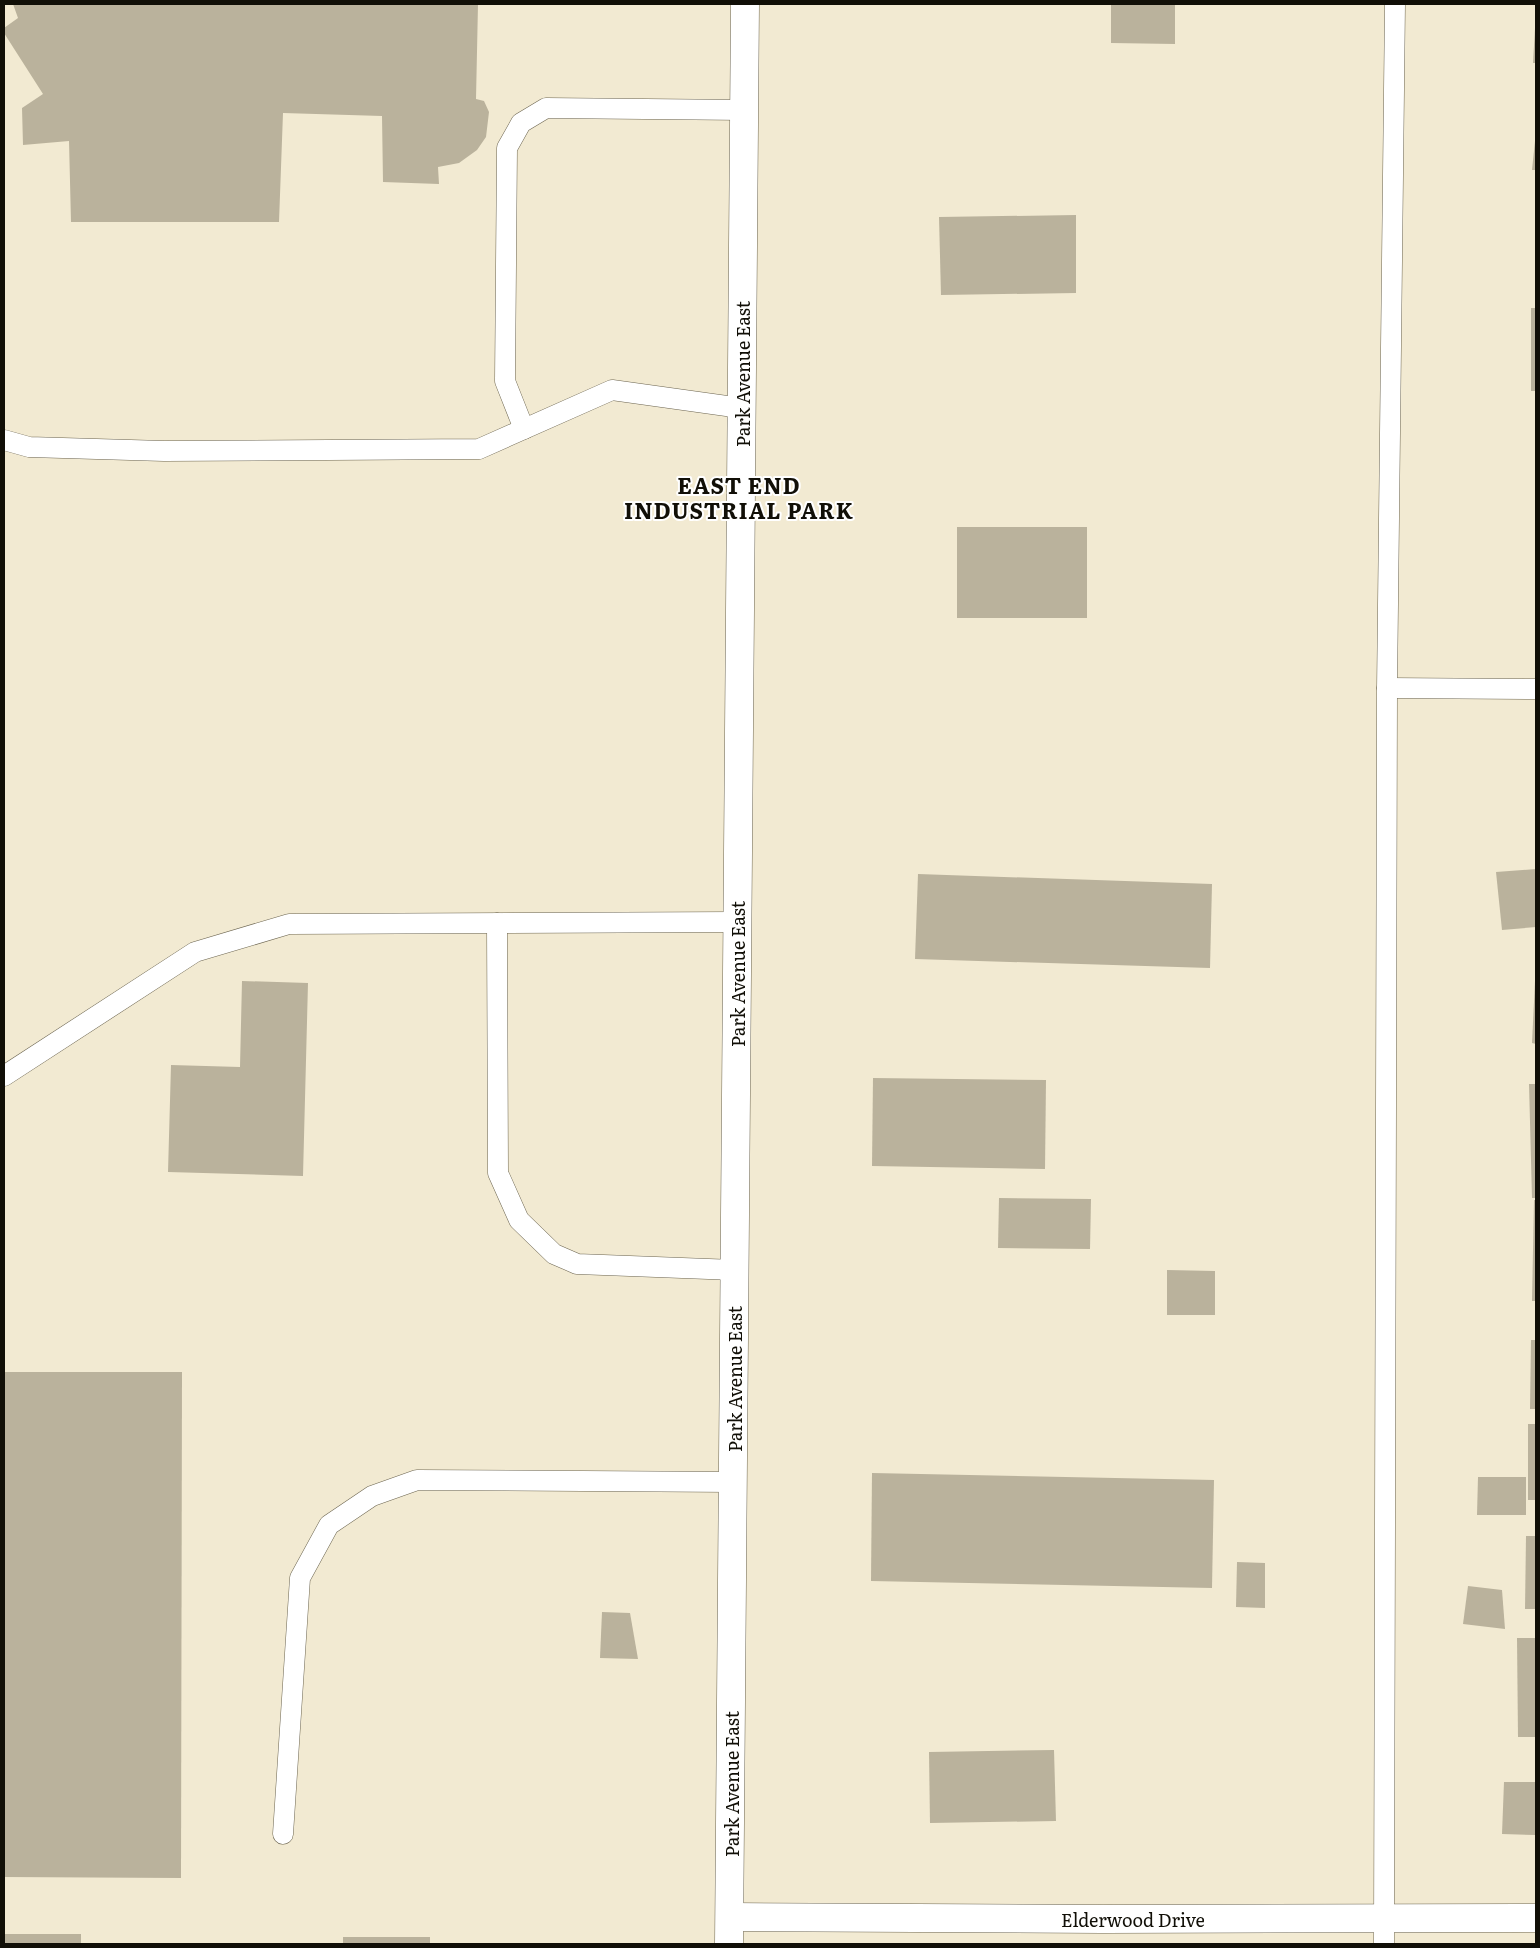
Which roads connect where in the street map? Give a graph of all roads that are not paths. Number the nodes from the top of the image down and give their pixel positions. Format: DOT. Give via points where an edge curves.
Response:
graph roads {
  1 [pos="745,4"];
  2 [pos="1395,4"];
  3 [pos="744,110"];
  4 [pos="741,408"];
  5 [pos="524,429"];
  6 [pos="4,440"];
  7 [pos="1387,688"];
  8 [pos="1536,689"];
  9 [pos="737,922"];
  10 [pos="497,923"];
  11 [pos="4,1076"];
  12 [pos="735,1270"];
  13 [pos="733,1482"];
  14 [pos="283,1834"];
  15 [pos="730,1917"];
  16 [pos="1536,1918"];
  17 [pos="1384,1931"];
  18 [pos="729,1944"];
  1 -- 3 [label="street, Park Avenue East"];
  2 -- 7 [label="lane"];
  3 -- 4 [label="street, Park Avenue East"];
  3 -- 5 [label="lane" via="546,108 521,123 507,148 505,381"];
  4 -- 5 [label="lane" via="612,390"];
  4 -- 9 [label="street, Park Avenue East"];
  5 -- 6 [label="lane" via="480,449 164,452 29,447"];
  7 -- 8 [label="lane"];
  7 -- 17 [label="lane"];
  9 -- 10 [label="lane"];
  9 -- 12 [label="street, Park Avenue East"];
  10 -- 11 [label="lane" via="289,924 195,952"];
  10 -- 12 [label="lane" via="498,1173 519,1220 554,1254 577,1264"];
  12 -- 13 [label="street, Park Avenue East"];
  13 -- 14 [label="lane" via="418,1480 372,1496 329,1525 300,1578"];
  13 -- 15 [label="street, Park Avenue East"];
  15 -- 17 [label="street, Elderwood Drive" via="1103,1919"];
  15 -- 18 [label="street, Park Avenue East"];
  16 -- 17 [label="street, Elderwood Drive"];
}
